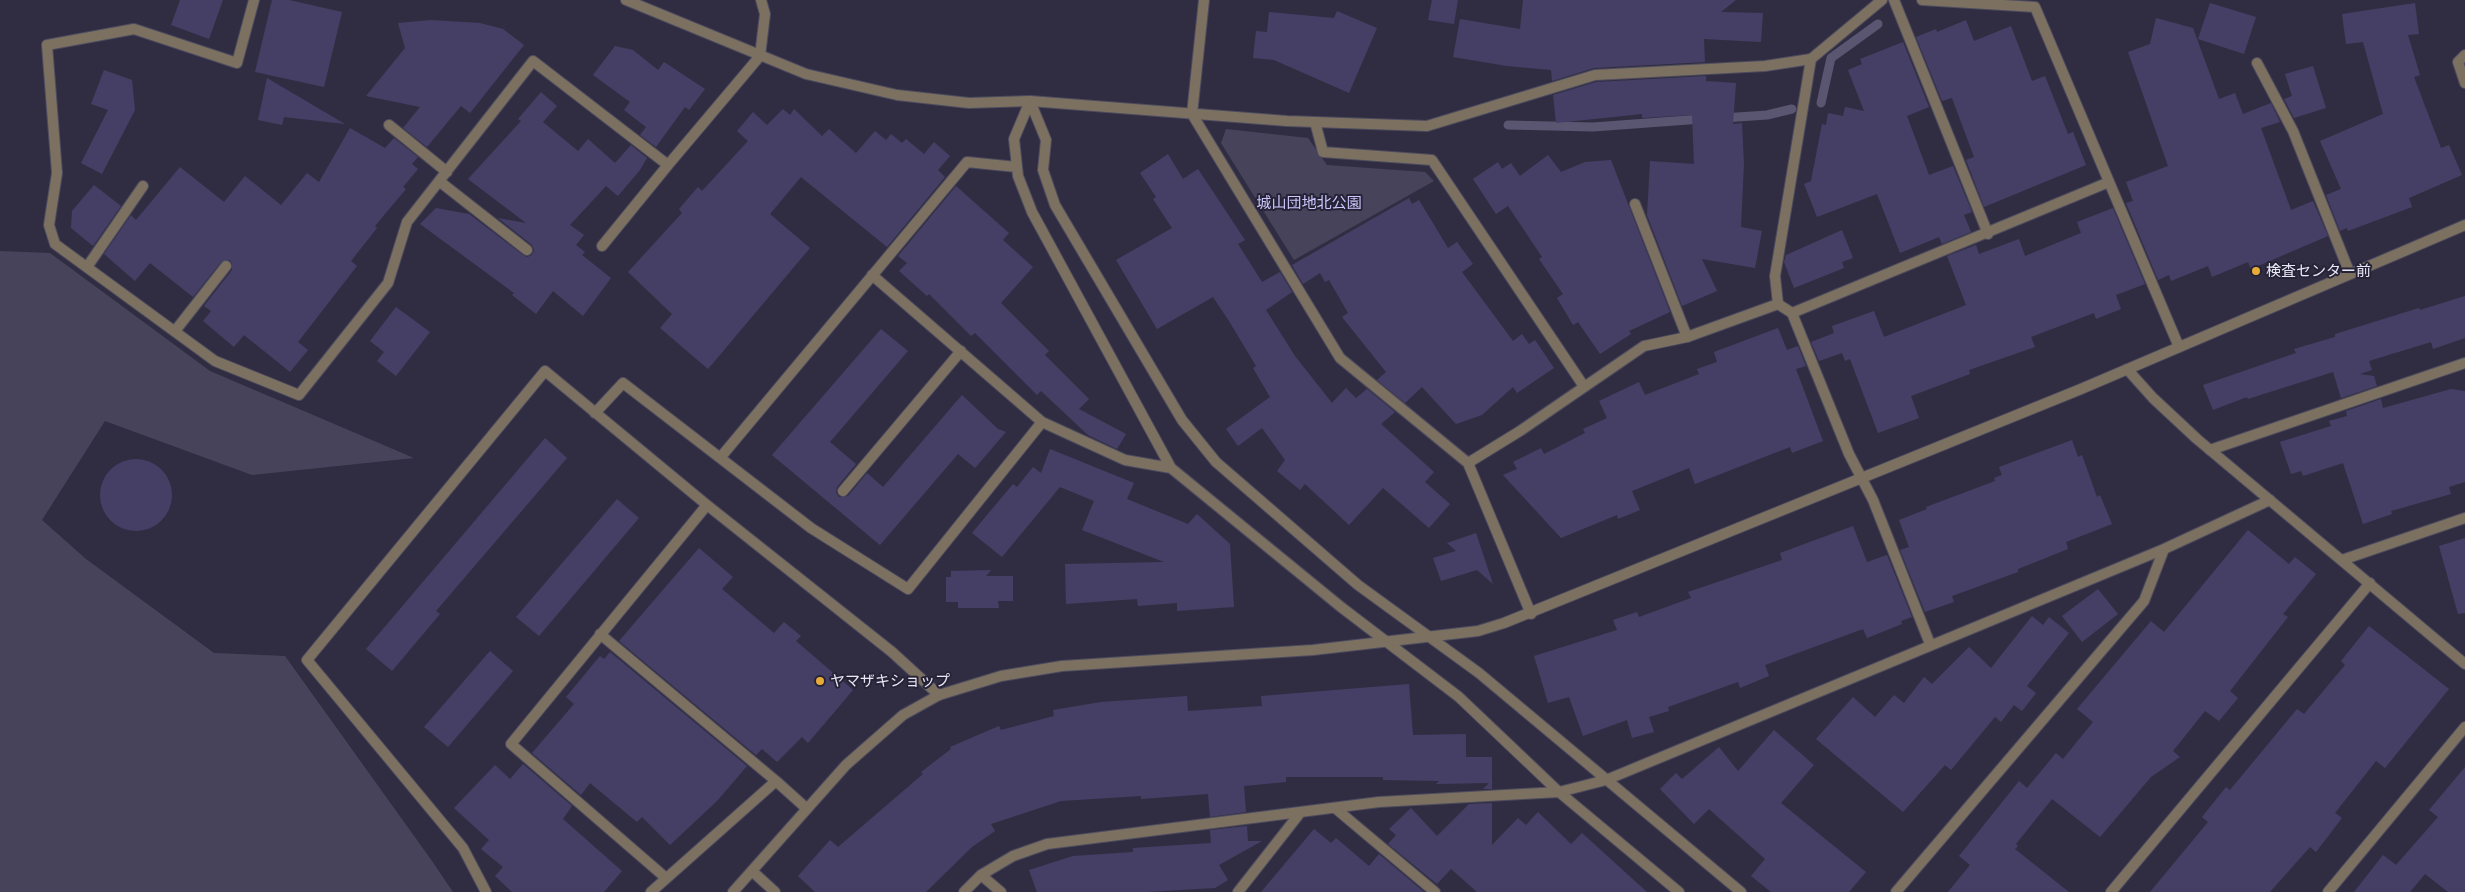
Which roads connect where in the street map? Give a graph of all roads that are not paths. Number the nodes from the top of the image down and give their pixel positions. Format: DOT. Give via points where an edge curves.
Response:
graph roads {
  1 [pos="254,0"];
  2 [pos="626,0"];
  3 [pos="761,0"];
  4 [pos="1204,0"];
  5 [pos="1882,0"];
  6 [pos="1894,0"];
  7 [pos="1922,0"];
  8 [pos="2465,55"];
  9 [pos="760,56"];
  10 [pos="1811,59"];
  11 [pos="2257,63"];
  12 [pos="2465,83"];
  13 [pos="1030,100"];
  14 [pos="1192,114"];
  15 [pos="1315,122"];
  16 [pos="389,125"];
  17 [pos="668,165"];
  18 [pos="1017,167"];
  19 [pos="447,172"];
  20 [pos="439,181"];
  21 [pos="2109,182"];
  22 [pos="143,186"];
  23 [pos="1635,204"];
  24 [pos="2465,225"];
  25 [pos="1988,234"];
  26 [pos="602,246"];
  27 [pos="527,250"];
  28 [pos="226,266"];
  29 [pos="87,267"];
  30 [pos="2350,274"];
  31 [pos="872,275"];
  32 [pos="1778,304"];
  33 [pos="1792,313"];
  34 [pos="175,331"];
  35 [pos="1687,337"];
  36 [pos="2179,346"];
  37 [pos="960,351"];
  38 [pos="2465,362"];
  39 [pos="2127,370"];
  40 [pos="1583,385"];
  41 [pos="595,413"];
  42 [pos="1042,422"];
  43 [pos="2210,450"];
  44 [pos="720,458"];
  45 [pos="1468,463"];
  46 [pos="1171,468"];
  47 [pos="1862,478"];
  48 [pos="843,491"];
  49 [pos="2270,500"];
  50 [pos="707,505"];
  51 [pos="2465,518"];
  52 [pos="2164,549"];
  53 [pos="2342,560"];
  54 [pos="2370,583"];
  55 [pos="1531,614"];
  56 [pos="600,634"];
  57 [pos="1430,638"];
  58 [pos="1386,642"];
  59 [pos="1930,644"];
  60 [pos="2465,664"];
  61 [pos="939,695"];
  62 [pos="2465,727"];
  63 [pos="1606,780"];
  64 [pos="776,782"];
  65 [pos="1559,792"];
  66 [pos="806,808"];
  67 [pos="1335,808"];
  68 [pos="1300,813"];
  69 [pos="752,871"];
  70 [pos="981,875"];
  71 [pos="666,878"];
  72 [pos="486,892"];
  73 [pos="651,892"];
  74 [pos="733,892"];
  75 [pos="775,892"];
  76 [pos="964,892"];
  77 [pos="1001,892"];
  78 [pos="1238,892"];
  79 [pos="1435,892"];
  80 [pos="1679,892"];
  81 [pos="1741,892"];
  82 [pos="1896,892"];
  83 [pos="2111,892"];
  84 [pos="2328,892"];
  1 -- 29 [label="street" via="237,63 134,29 47,45 57,173 49,225 55,244"];
  2 -- 9 [label="street"];
  3 -- 9 [label="street" via="764,14"];
  4 -- 14 [label="street"];
  5 -- 10 [label="street"];
  6 -- 25 [label="street"];
  7 -- 21 [label="street" via="2035,8"];
  8 -- 12 [label="street" via="2458,62"];
  9 -- 13 [label="street" via="806,74 897,95 969,104"];
  9 -- 17 [label="street"];
  10 -- 15 [label="street" via="1765,66 1594,75 1427,126"];
  10 -- 32 [label="street" via="1775,276"];
  11 -- 30 [label="street" via="2293,131"];
  13 -- 14 [label="street"];
  13 -- 18 [label="street" via="1014,139"];
  13 -- 57 [label="street" via="1046,140 1043,170 1055,205 1182,420 1216,462 1358,585"];
  14 -- 15 [label="street"];
  14 -- 45 [label="street" via="1340,358"];
  15 -- 40 [label="street" via="1323,152 1432,160"];
  16 -- 19 [label="street"];
  17 -- 19 [label="street" via="533,61"];
  17 -- 26 [label="street"];
  18 -- 31 [label="street" via="967,162"];
  18 -- 46 [label="street" via="1032,212"];
  19 -- 20 [label="street"];
  20 -- 27 [label="street"];
  20 -- 34 [label="street" via="407,222 388,283 299,395 215,361"];
  21 -- 25 [label="street"];
  21 -- 36 [label="street"];
  22 -- 29 [label="street"];
  23 -- 35 [label="street"];
  24 -- 30 [label="street"];
  25 -- 33 [label="street"];
  28 -- 34 [label="street"];
  29 -- 34 [label="street"];
  30 -- 36 [label="street"];
  31 -- 37 [label="street"];
  31 -- 44 [label="street"];
  32 -- 33 [label="street"];
  32 -- 35 [label="street"];
  33 -- 47 [label="street" via="1849,454"];
  35 -- 40 [label="street" via="1644,346"];
  36 -- 39 [label="street"];
  37 -- 42 [label="street"];
  37 -- 48 [label="street"];
  38 -- 43 [label="street"];
  39 -- 43 [label="street"];
  39 -- 47 [label="street"];
  40 -- 45 [label="street"];
  41 -- 44 [label="street" via="623,383"];
  41 -- 50 [label="street"];
  41 -- 72 [label="street" via="545,371 308,660 463,848"];
  42 -- 44 [label="street" via="908,589 811,528"];
  42 -- 46 [label="street" via="1125,460"];
  43 -- 49 [label="street"];
  45 -- 55 [label="street"];
  46 -- 58 [label="street"];
  47 -- 55 [label="street"];
  47 -- 59 [label="street"];
  49 -- 52 [label="street"];
  49 -- 53 [label="street"];
  50 -- 56 [label="street"];
  50 -- 61 [label="street" via="892,652"];
  51 -- 53 [label="street"];
  52 -- 59 [label="street"];
  52 -- 82 [label="street" via="2144,601"];
  53 -- 54 [label="street"];
  54 -- 60 [label="street"];
  54 -- 83 [label="street"];
  55 -- 57 [label="street" via="1478,631"];
  56 -- 64 [label="street"];
  56 -- 71 [label="street" via="511,744"];
  57 -- 58 [label="street"];
  57 -- 63 [label="street" via="1479,673"];
  58 -- 61 [label="street" via="1313,650 1062,666 1002,676"];
  58 -- 65 [label="street" via="1459,697"];
  59 -- 63 [label="street"];
  61 -- 66 [label="street" via="903,715 873,740"];
  62 -- 84 [label="street"];
  63 -- 65 [label="street"];
  63 -- 81 [label="street"];
  64 -- 66 [label="street"];
  64 -- 71 [label="street"];
  65 -- 67 [label="street" via="1379,802"];
  65 -- 80 [label="street"];
  66 -- 69 [label="street"];
  67 -- 68 [label="street"];
  67 -- 79 [label="street"];
  68 -- 70 [label="street" via="1047,844 1013,856"];
  68 -- 78 [label="street"];
  69 -- 74 [label="street"];
  69 -- 75 [label="street"];
  70 -- 76 [label="street"];
  70 -- 77 [label="street"];
  71 -- 73 [label="street"];
}
